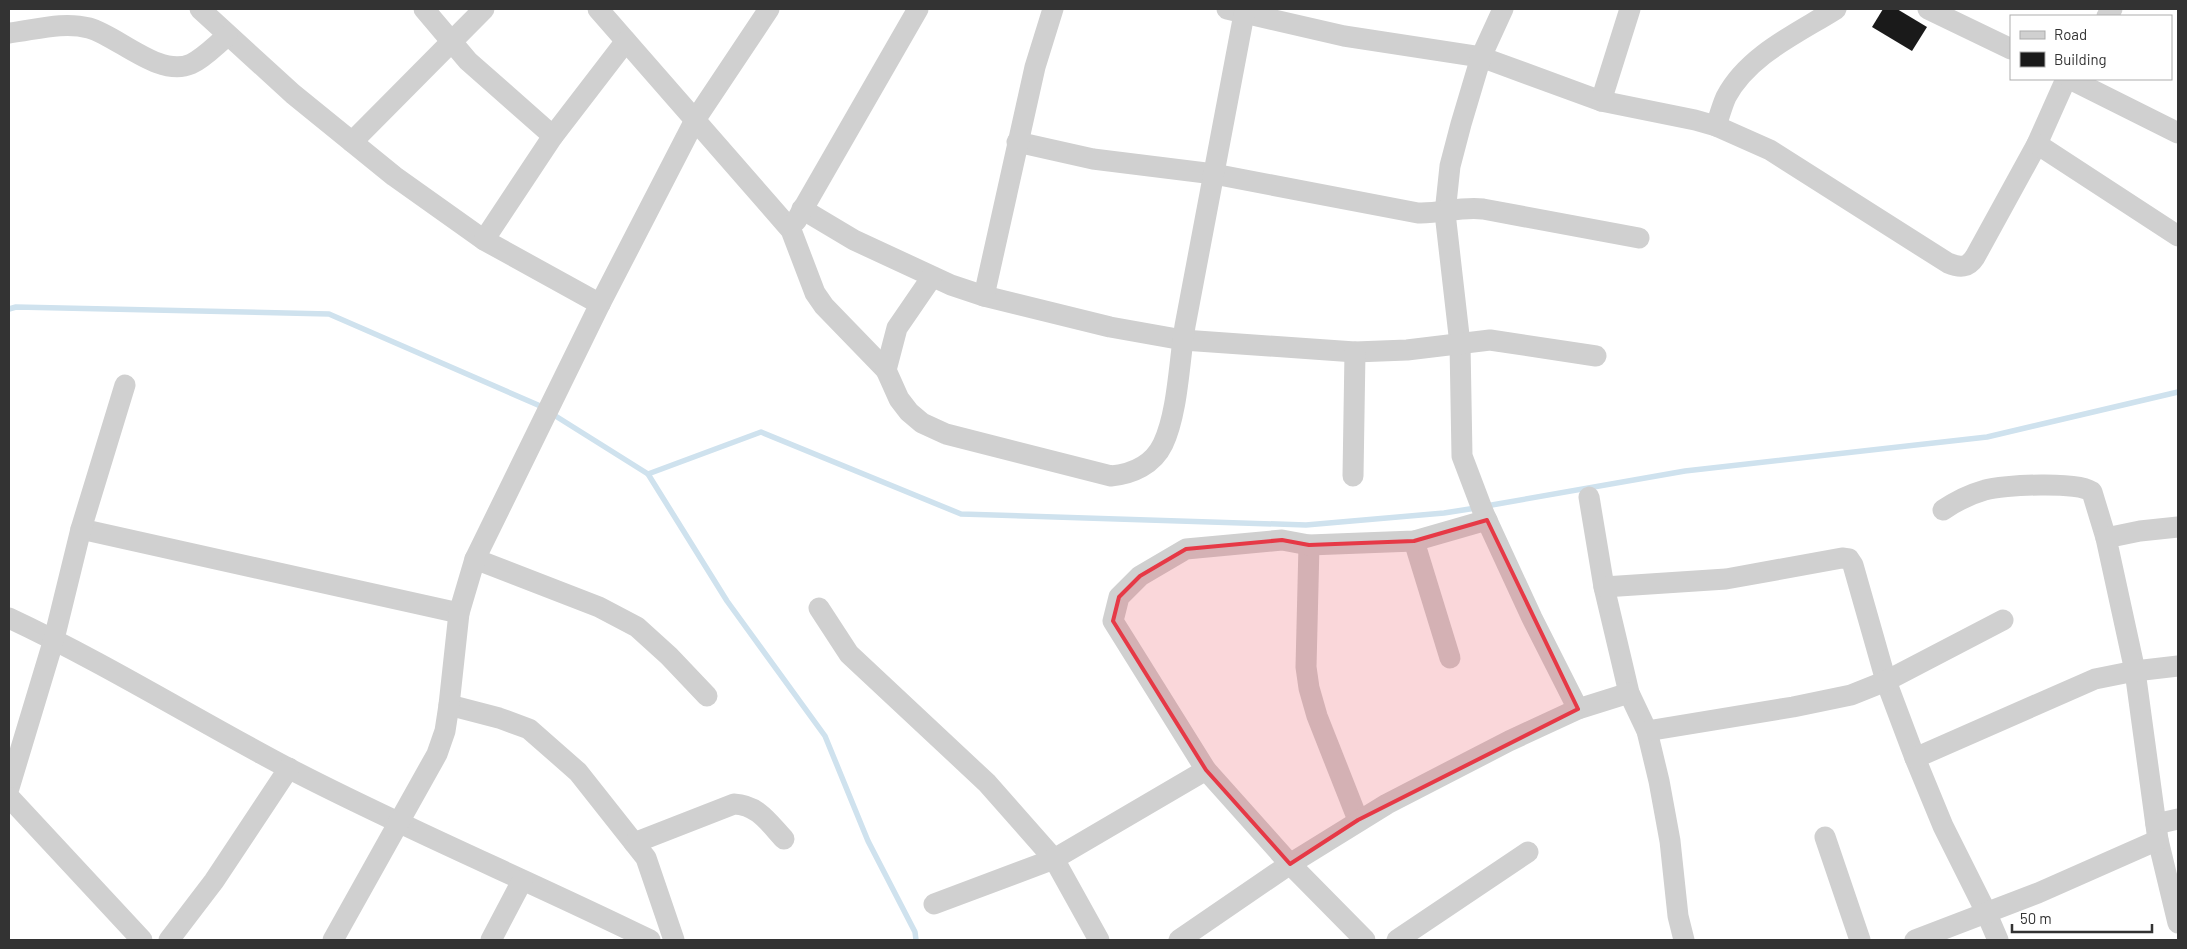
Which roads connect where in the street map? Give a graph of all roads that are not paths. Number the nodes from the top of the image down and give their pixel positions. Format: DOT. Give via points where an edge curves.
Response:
graph roads {
  1 [pos="424,9"];
  2 [pos="484,9"];
  3 [pos="598,9"];
  4 [pos="769,9"];
  5 [pos="918,9"];
  6 [pos="1053,9"];
  7 [pos="1503,9"];
  8 [pos="1630,9"];
  9 [pos="1836,9"];
  10 [pos="1928,9"];
  11 [pos="206,11"];
  12 [pos="1236,11"];
  13 [pos="1954,14"];
  14 [pos="9,33"];
  15 [pos="227,36"];
  16 [pos="451,41"];
  17 [pos="626,41"];
  18 [pos="2010,48"];
  19 [pos="1481,57"];
  20 [pos="2066,80"];
  21 [pos="2072,80"];
  22 [pos="1601,101"];
  23 [pos="695,120"];
  24 [pos="1716,126"];
  25 [pos="2178,133"];
  26 [pos="553,136"];
  27 [pos="352,142"];
  28 [pos="1017,142"];
  29 [pos="2036,144"];
  30 [pos="1214,174"];
  31 [pos="802,209"];
  32 [pos="1445,213"];
  33 [pos="791,230"];
  34 [pos="2178,236"];
  35 [pos="1639,238"];
  36 [pos="484,240"];
  37 [pos="932,277"];
  38 [pos="984,296"];
  39 [pos="600,304"];
  40 [pos="1183,340"];
  41 [pos="1460,344"];
  42 [pos="1355,352"];
  43 [pos="1596,356"];
  44 [pos="886,370"];
  45 [pos="125,385"];
  46 [pos="1353,476"];
  47 [pos="1589,497"];
  48 [pos="1943,510"];
  49 [pos="1485,517"];
  50 [pos="2178,527"];
  51 [pos="81,529"];
  52 [pos="2106,538"];
  53 [pos="1414,541"];
  54 [pos="1309,545"];
  55 [pos="475,559"];
  56 [pos="1604,587"];
  57 [pos="819,608"];
  58 [pos="459,613"];
  59 [pos="9,618"];
  60 [pos="2003,620"];
  61 [pos="54,639"];
  62 [pos="1450,658"];
  63 [pos="2178,666"];
  64 [pos="2135,671"];
  65 [pos="1886,681"];
  66 [pos="1629,693"];
  67 [pos="707,696"];
  68 [pos="449,705"];
  69 [pos="1578,710"];
  70 [pos="1647,731"];
  71 [pos="1915,758"];
  72 [pos="289,768"];
  73 [pos="1206,770"];
  74 [pos="9,788"];
  75 [pos="9,796"];
  76 [pos="2178,819"];
  77 [pos="1358,820"];
  78 [pos="399,822"];
  79 [pos="2157,832"];
  80 [pos="1825,837"];
  81 [pos="784,839"];
  82 [pos="634,843"];
  83 [pos="1528,852"];
  84 [pos="1054,859"];
  85 [pos="1290,864"];
  86 [pos="522,880"];
  87 [pos="934,904"];
  88 [pos="1986,912"];
  89 [pos="2178,923"];
  90 [pos="142,940"];
  91 [pos="170,940"];
  92 [pos="333,940"];
  93 [pos="491,940"];
  94 [pos="650,940"];
  95 [pos="674,940"];
  96 [pos="1099,940"];
  97 [pos="1179,940"];
  98 [pos="1365,940"];
  99 [pos="1396,940"];
  100 [pos="1684,940"];
  101 [pos="1860,940"];
  102 [pos="1915,940"];
  103 [pos="1998,940"];
  1 -- 16 [label="street"];
  2 -- 16 [label="street"];
  3 -- 17 [label="street"];
  4 -- 23 [label="street"];
  5 -- 31 [label="street"];
  6 -- 28 [label="street"];
  7 -- 19 [label="street"];
  8 -- 22 [label="street"];
  9 -- 24 [label="street" via="1772,49 1744,71 1727,97"];
  10 -- 13 [label="street"];
  11 -- 15 [label="street"];
  12 -- 19 [label="street" via="1344,36"];
  12 -- 30 [label="street"];
  13 -- 18 [label="street"];
  14 -- 15 [label="street" via="73,25 91,28 153,61 179,67 191,64"];
  15 -- 27 [label="street"];
  16 -- 26 [label="street" via="468,62"];
  16 -- 27 [label="street"];
  17 -- 23 [label="street"];
  17 -- 26 [label="street"];
  19 -- 22 [label="street"];
  19 -- 32 [label="street" via="1450,166"];
  20 -- 29 [label="street"];
  21 -- 25 [label="street"];
  22 -- 24 [label="street"];
  23 -- 33 [label="street"];
  23 -- 39 [label="street"];
  24 -- 29 [label="street" via="1770,150 1948,263 1960,267 1969,265 1975,257"];
  26 -- 36 [label="street"];
  27 -- 36 [label="street"];
  28 -- 30 [label="street" via="1092,159"];
  28 -- 38 [label="street"];
  29 -- 34 [label="street"];
  30 -- 32 [label="street" via="1418,213"];
  30 -- 40 [label="street"];
  31 -- 33 [label="street"];
  31 -- 37 [label="street" via="854,240"];
  32 -- 35 [label="street" via="1464,208 1484,208"];
  32 -- 41 [label="street"];
  33 -- 44 [label="street" via="814,293"];
  36 -- 39 [label="street"];
  37 -- 38 [label="street"];
  37 -- 44 [label="street" via="897,328"];
  38 -- 40 [label="street" via="1110,327"];
  39 -- 55 [label="street"];
  40 -- 42 [label="street"];
  40 -- 44 [label="street" via="1163,445 1144,467 1127,475 1111,476 946,434 922,423 909,412 898,399"];
  41 -- 42 [label="street"];
  41 -- 43 [label="street" via="1490,340"];
  41 -- 49 [label="street" via="1462,456"];
  42 -- 46 [label="street"];
  45 -- 51 [label="street"];
  47 -- 56 [label="street"];
  48 -- 52 [label="street" via="1986,489 2037,484 2084,488 2092,492"];
  49 -- 53 [label="street"];
  49 -- 69 [label="street"];
  50 -- 52 [label="street"];
  51 -- 58 [label="street"];
  51 -- 61 [label="street"];
  52 -- 64 [label="street"];
  53 -- 54 [label="street"];
  53 -- 62 [label="street"];
  54 -- 73 [label="street" via="1282,540 1186,549 1140,576 1119,597 1113,621"];
  54 -- 77 [label="street" via="1306,667 1309,688"];
  55 -- 58 [label="street"];
  55 -- 67 [label="street" via="599,607 637,627"];
  56 -- 65 [label="street" via="1726,579 1849,559"];
  56 -- 66 [label="street"];
  57 -- 84 [label="street" via="849,654 988,783"];
  58 -- 68 [label="street"];
  59 -- 61 [label="street"];
  60 -- 65 [label="street"];
  61 -- 72 [label="street"];
  61 -- 74 [label="street"];
  63 -- 64 [label="street"];
  64 -- 71 [label="street" via="2095,679"];
  64 -- 79 [label="street"];
  65 -- 70 [label="street" via="1851,694 1793,707"];
  65 -- 71 [label="street"];
  66 -- 69 [label="street"];
  66 -- 70 [label="street"];
  68 -- 78 [label="street" via="437,754"];
  68 -- 82 [label="street" via="528,729 578,772"];
  69 -- 77 [label="street"];
  70 -- 100 [label="street" via="1670,841 1678,916"];
  71 -- 88 [label="street" via="1942,826"];
  72 -- 78 [label="street"];
  72 -- 91 [label="street" via="214,881"];
  73 -- 84 [label="street"];
  73 -- 85 [label="street"];
  75 -- 90 [label="street"];
  76 -- 79 [label="street"];
  77 -- 85 [label="street"];
  78 -- 86 [label="street"];
  78 -- 92 [label="street"];
  79 -- 88 [label="street" via="2038,893"];
  79 -- 89 [label="street"];
  80 -- 101 [label="street"];
  81 -- 82 [label="street" via="759,811 734,804"];
  82 -- 95 [label="street" via="646,858"];
  83 -- 99 [label="street"];
  84 -- 87 [label="street"];
  84 -- 96 [label="street"];
  85 -- 97 [label="street"];
  85 -- 98 [label="street"];
  86 -- 93 [label="street"];
  86 -- 94 [label="street"];
  88 -- 102 [label="street"];
  88 -- 103 [label="street"];
}
